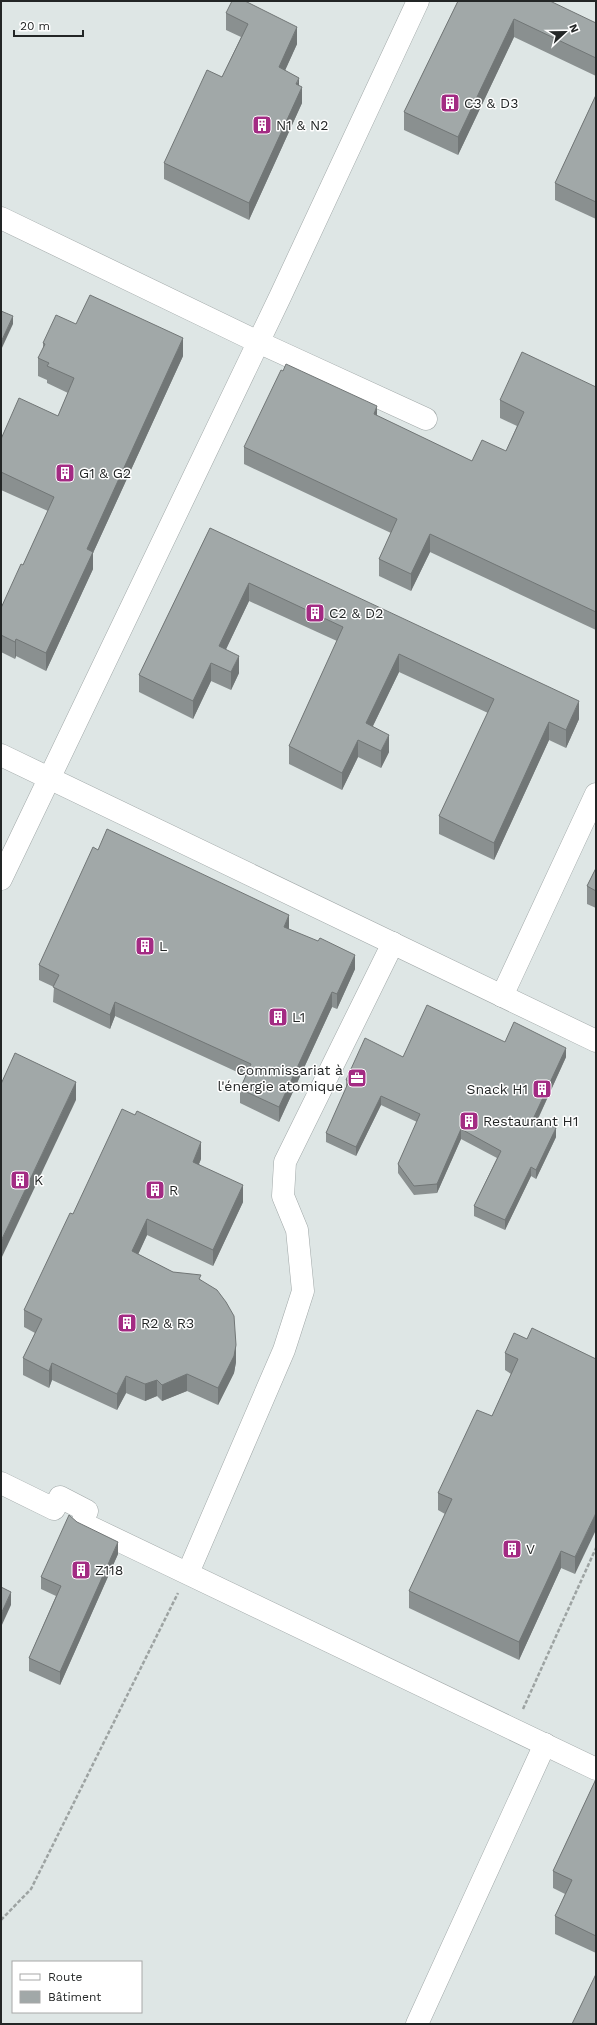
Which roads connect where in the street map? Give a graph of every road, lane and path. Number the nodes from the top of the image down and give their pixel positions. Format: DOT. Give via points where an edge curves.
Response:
graph roads {
  1 [pos="418,1"];
  2 [pos="1,218"];
  3 [pos="258,342"];
  4 [pos="426,419"];
  5 [pos="1,755"];
  6 [pos="49,778"];
  7 [pos="596,794"];
  8 [pos="1,879"];
  9 [pos="393,943"];
  10 [pos="502,996"];
  11 [pos="596,1041"];
  12 [pos="1,1484"];
  13 [pos="596,1548"];
  14 [pos="188,1573"];
  15 [pos="514,1730"];
  16 [pos="545,1744"];
  17 [pos="596,1769"];
  18 [pos="1,1920"];
  19 [pos="417,2024"];
  1 -- 3 [label="lane"];
  2 -- 3 [label="lane"];
  3 -- 4 [label="lane"];
  3 -- 6 [label="lane"];
  5 -- 6 [label="lane"];
  6 -- 8 [label="lane"];
  6 -- 9 [label="lane"];
  7 -- 10 [label="lane"];
  9 -- 10 [label="lane"];
  9 -- 14 [label="lane" via="285,1162 283,1196 297,1230 303,1291 284,1350"];
  10 -- 11 [label="lane"];
  12 -- 14 [label="lane" via="54,1509 60,1498 87,1511 82,1523"];
  13 -- 15 [label="path"];
  14 -- 15 [label="lane"];
  14 -- 18 [label="path" via="31,1889"];
  15 -- 16 [label="lane"];
  16 -- 17 [label="lane"];
  16 -- 19 [label="lane"];
}
